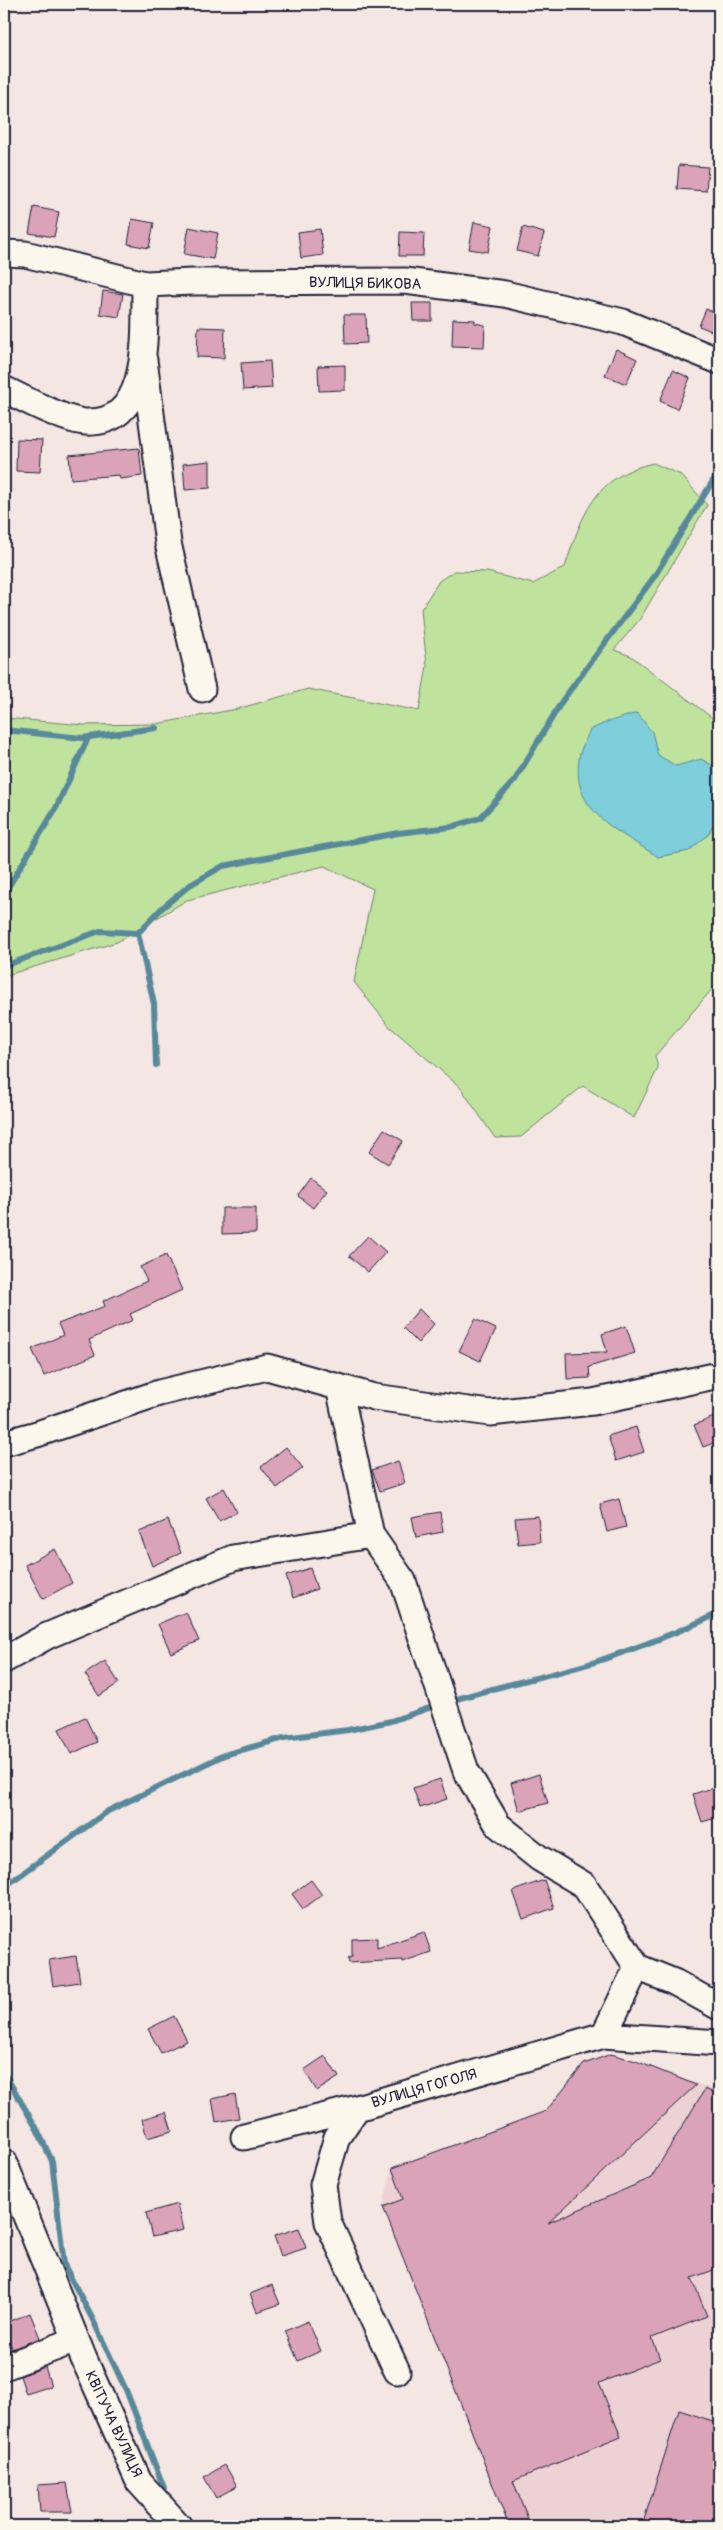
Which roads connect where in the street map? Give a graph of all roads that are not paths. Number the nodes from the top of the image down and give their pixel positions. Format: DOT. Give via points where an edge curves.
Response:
graph roads {
  1 [pos="4,253"];
  2 [pos="145,284"];
  3 [pos="144,360"];
  4 [pos="719,361"];
  5 [pos="4,389"];
  6 [pos="202,689"];
  7 [pos="719,1374"];
  8 [pos="339,1387"];
  9 [pos="4,1443"];
  10 [pos="371,1535"];
  11 [pos="4,1660"];
  12 [pos="637,1967"];
  13 [pos="719,2007"];
  14 [pos="604,2035"];
  15 [pos="719,2044"];
  16 [pos="357,2108"];
  17 [pos="244,2137"];
  18 [pos="4,2162"];
  19 [pos="76,2340"];
  20 [pos="4,2366"];
  21 [pos="396,2371"];
  22 [pos="179,2526"];
  1 -- 2 [label="street, ВУЛИЦЯ БИКОВА" via="25,254"];
  2 -- 3 [label="street"];
  2 -- 4 [label="street, ВУЛИЦЯ БИКОВА" via="405,281 505,294 623,322"];
  3 -- 5 [label="street" via="131,402 110,420 84,422"];
  3 -- 6 [label="street" via="168,544"];
  7 -- 8 [label="street" via="593,1402 490,1414 374,1397"];
  8 -- 9 [label="street" via="267,1367 159,1392"];
  8 -- 10 [label="street"];
  10 -- 11 [label="street" via="233,1558 47,1636"];
  10 -- 12 [label="street" via="403,1582 466,1771 498,1825 539,1858 584,1885"];
  12 -- 13 [label="street" via="674,1982"];
  12 -- 14 [label="street"];
  14 -- 15 [label="street"];
  14 -- 16 [label="street, ВУЛИЦЯ ГОГОЛЯ"];
  16 -- 17 [label="street, ВУЛИЦЯ ГОГОЛЯ"];
  16 -- 21 [label="street" via="337,2137 323,2184 328,2222"];
  18 -- 19 [label="street, КВІТУЧА ВУЛИЦЯ"];
  19 -- 20 [label="street"];
  19 -- 22 [label="street, КВІТУЧА ВУЛИЦЯ" via="139,2482"];
}
